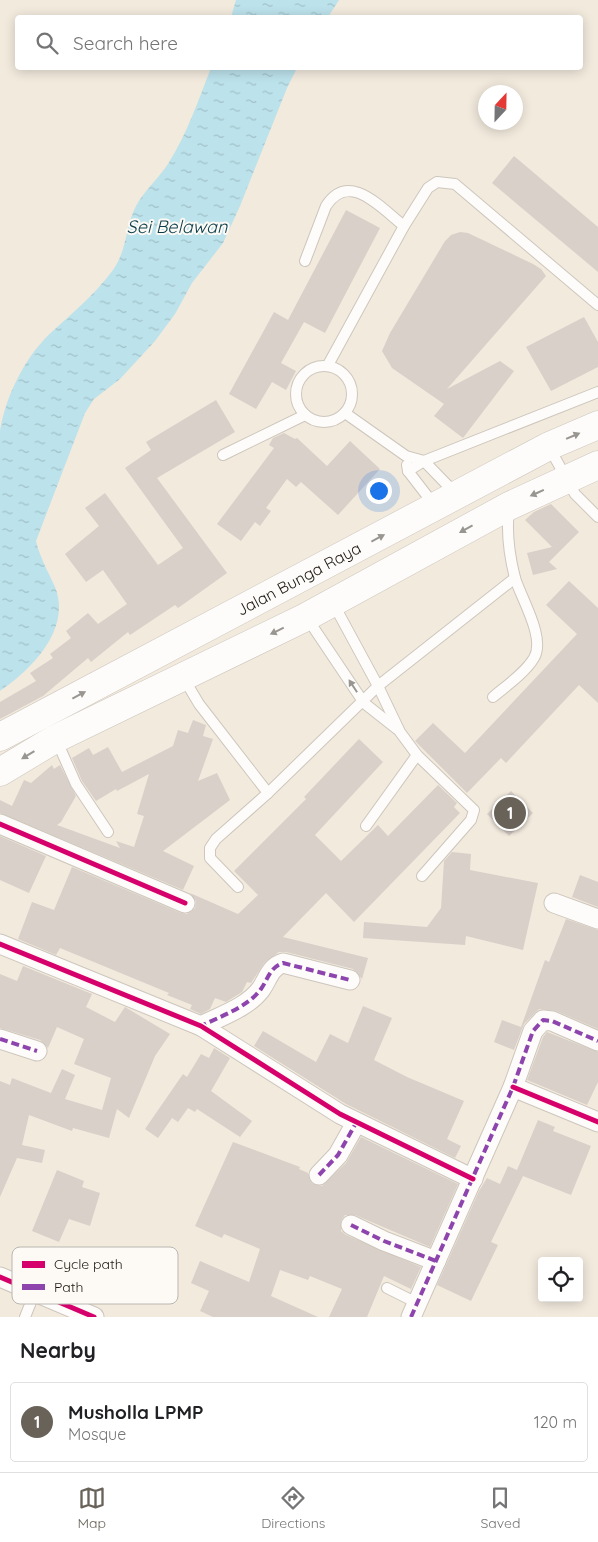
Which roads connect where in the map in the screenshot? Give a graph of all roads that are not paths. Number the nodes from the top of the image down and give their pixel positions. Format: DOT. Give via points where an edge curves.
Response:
graph roads {
  1 [pos="404,226"];
  2 [pos="305,261"];
  3 [pos="598,305"];
  4 [pos="328,365"];
  5 [pos="598,392"];
  6 [pos="345,413"];
  7 [pos="305,415"];
  8 [pos="598,425"];
  9 [pos="549,446"];
  10 [pos="223,456"];
  11 [pos="406,456"];
  12 [pos="424,462"];
  13 [pos="598,465"];
  14 [pos="408,471"];
  15 [pos="566,481"];
  16 [pos="447,502"];
  17 [pos="509,506"];
  18 [pos="598,517"];
  19 [pos="515,578"];
  20 [pos="338,600"];
  21 [pos="306,617"];
  22 [pos="183,677"];
  23 [pos="378,686"];
  24 [pos="493,698"];
  25 [pos="364,703"];
  26 [pos="46,728"];
  27 [pos="400,732"];
  28 [pos="0,736"];
  29 [pos="417,755"];
  30 [pos="0,772"];
  31 [pos="268,793"];
  32 [pos="0,824"];
  33 [pos="366,826"];
  34 [pos="108,832"];
  35 [pos="422,876"];
  36 [pos="238,887"];
  37 [pos="184,903"];
  38 [pos="554,903"];
  39 [pos="598,920"];
  40 [pos="0,944"];
  41 [pos="350,980"];
  42 [pos="201,1026"];
  43 [pos="0,1039"];
  44 [pos="598,1041"];
  45 [pos="37,1051"];
  46 [pos="513,1087"];
  47 [pos="598,1122"];
  48 [pos="356,1123"];
  49 [pos="319,1175"];
  50 [pos="472,1179"];
  51 [pos="351,1225"];
  52 [pos="436,1261"];
  53 [pos="0,1277"];
  54 [pos="12,1282"];
  55 [pos="387,1288"];
  56 [pos="30,1304"];
  57 [pos="63,1304"];
  58 [pos="414,1310"];
  59 [pos="25,1317"];
  60 [pos="94,1317"];
  1 -- 2 [label="lane" via="368,198 345,189 330,199 326,206"];
  1 -- 3 [label="lane" via="428,188 437,182 455,184"];
  1 -- 4 [label="lane"];
  4 -- 6 [label="lane" via="340,370 350,381 353,394"];
  4 -- 7 [label="lane" via="310,369 298,382 296,400"];
  5 -- 12 [label="lane"];
  6 -- 7 [label="lane" via="341,418 319,423"];
  6 -- 11 [label="lane"];
  7 -- 10 [label="lane"];
  9 -- 8 [label="main road, Jalan Bunga Raya, one-way"];
  9 -- 15 [label="lane"];
  9 -- 16 [label="main road, Jalan Bunga Raya"];
  11 -- 12 [label="lane"];
  11 -- 14 [label="lane"];
  12 -- 14 [label="lane"];
  12 -- 16 [label="lane"];
  13 -- 15 [label="main road, Jalan Bunga Raya"];
  14 -- 16 [label="lane"];
  15 -- 17 [label="main road, Jalan Bunga Raya, one-way"];
  15 -- 18 [label="lane"];
  26 -- 16 [label="main road, Jalan Bunga Raya, one-way" via="140,662"];
  17 -- 19 [label="lane" via="506,533"];
  17 -- 20 [label="main road, Jalan Bunga Raya, one-way"];
  19 -- 23 [label="lane"];
  19 -- 24 [label="lane" via="535,627 535,657"];
  20 -- 21 [label="main road, Jalan Bunga Raya"];
  20 -- 23 [label="lane" via="339,614"];
  21 -- 22 [label="main road, Jalan Bunga Raya, one-way"];
  25 -- 21 [label="lane, one-way"];
  22 -- 26 [label="main road, Jalan Bunga Raya"];
  22 -- 31 [label="lane" via="199,704"];
  23 -- 25 [label="lane"];
  23 -- 27 [label="lane"];
  25 -- 27 [label="lane"];
  25 -- 31 [label="lane"];
  26 -- 28 [label="main road, Jalan Bunga Raya"];
  26 -- 30 [label="main road, Jalan Bunga Raya, one-way"];
  26 -- 34 [label="lane" via="76,784"];
  27 -- 29 [label="lane"];
  29 -- 33 [label="lane"];
  29 -- 35 [label="lane" via="474,810 471,820"];
  31 -- 36 [label="lane" via="210,848 210,858"];
  32 -- 37 [label="street"];
  38 -- 39 [label="street"];
  40 -- 42 [label="street"];
  41 -- 42 [label="street" via="283,963 272,970 260,991 240,1007"];
  42 -- 48 [label="street"];
  43 -- 45 [label="street"];
  44 -- 46 [label="street" via="543,1020 533,1031"];
  46 -- 47 [label="street"];
  46 -- 50 [label="street"];
  48 -- 49 [label="street" via="338,1155"];
  48 -- 50 [label="street"];
  50 -- 52 [label="street"];
  51 -- 52 [label="street"];
  52 -- 58 [label="street"];
  53 -- 54 [label="street"];
  55 -- 58 [label="lane"];
  56 -- 59 [label="lane"];
  57 -- 60 [label="street"];
}
